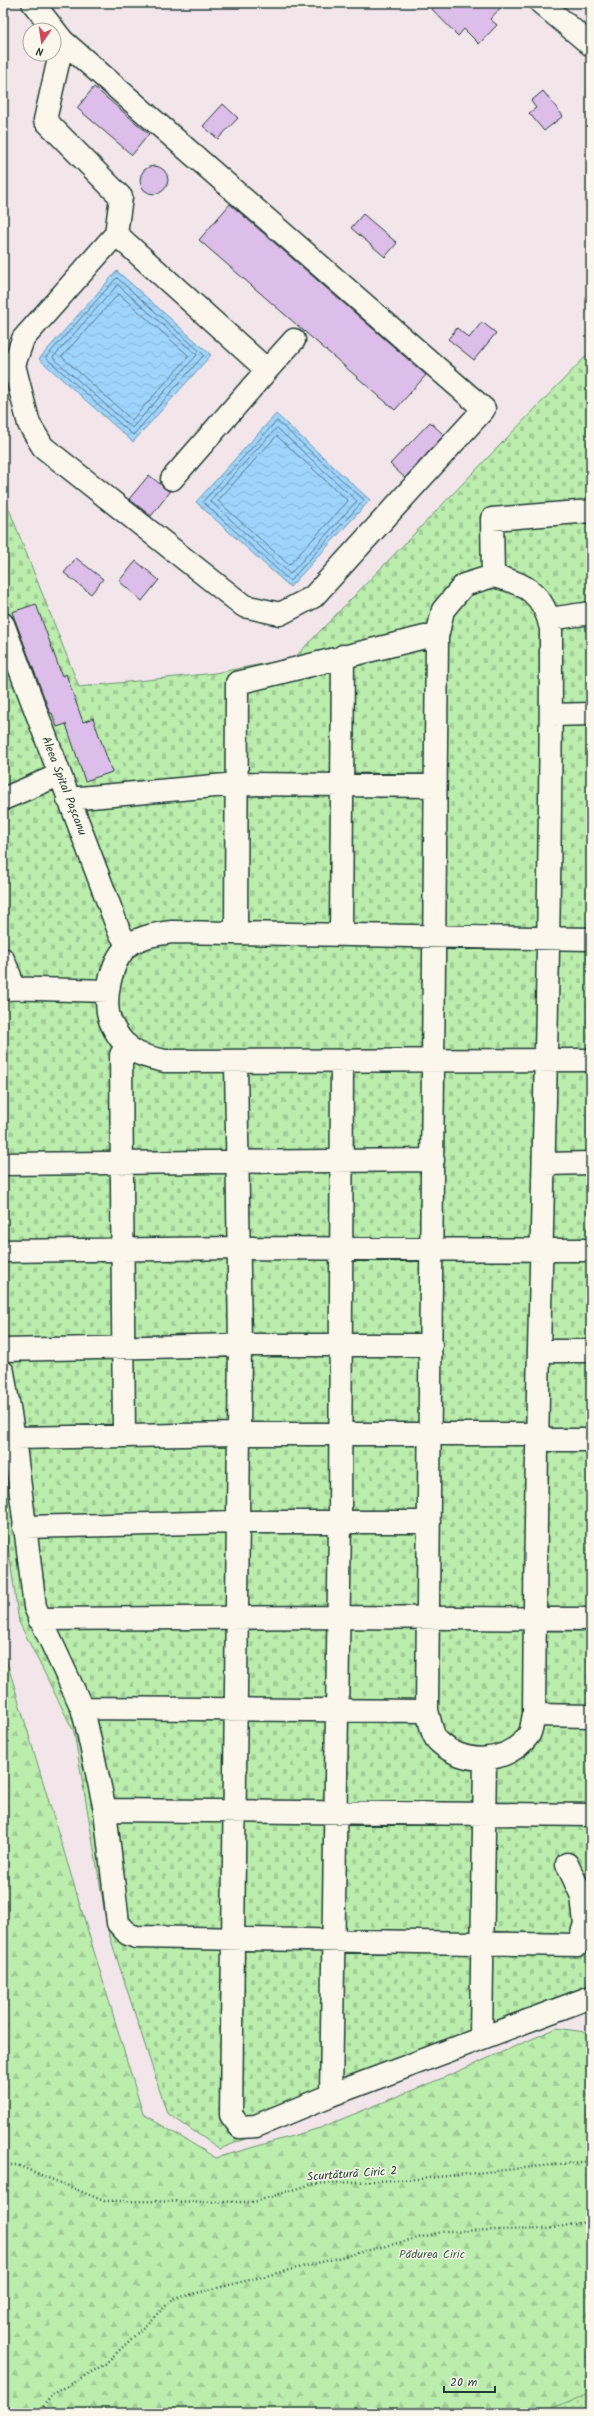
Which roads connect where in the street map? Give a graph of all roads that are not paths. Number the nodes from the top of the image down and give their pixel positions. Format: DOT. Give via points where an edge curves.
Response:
graph roads {
  1 [pos="33,3"];
  2 [pos="541,3"];
  3 [pos="63,41"];
  4 [pos="591,45"];
  5 [pos="116,234"];
  6 [pos="294,340"];
  7 [pos="267,370"];
  8 [pos="172,479"];
  9 [pos="591,511"];
  10 [pos="493,576"];
  11 [pos="591,613"];
  12 [pos="549,619"];
  13 [pos="3,624"];
  14 [pos="437,637"];
  15 [pos="343,656"];
  16 [pos="591,714"];
  17 [pos="551,715"];
  18 [pos="59,775"];
  19 [pos="237,784"];
  20 [pos="342,784"];
  21 [pos="435,786"];
  22 [pos="3,799"];
  23 [pos="68,799"];
  24 [pos="236,933"];
  25 [pos="341,935"];
  26 [pos="435,936"];
  27 [pos="550,938"];
  28 [pos="591,939"];
  29 [pos="128,946"];
  30 [pos="3,959"];
  31 [pos="6,989"];
  32 [pos="108,991"];
  33 [pos="127,1045"];
  34 [pos="434,1060"];
  35 [pos="547,1060"];
  36 [pos="591,1060"];
  37 [pos="236,1061"];
  38 [pos="342,1061"];
  39 [pos="433,1160"];
  40 [pos="239,1161"];
  41 [pos="342,1161"];
  42 [pos="121,1163"];
  43 [pos="591,1163"];
  44 [pos="3,1164"];
  45 [pos="544,1164"];
  46 [pos="432,1247"];
  47 [pos="240,1248"];
  48 [pos="342,1248"];
  49 [pos="122,1249"];
  50 [pos="542,1250"];
  51 [pos="591,1250"];
  52 [pos="3,1252"];
  53 [pos="341,1344"];
  54 [pos="240,1345"];
  55 [pos="431,1345"];
  56 [pos="123,1346"];
  57 [pos="3,1350"];
  58 [pos="539,1351"];
  59 [pos="591,1351"];
  60 [pos="3,1372"];
  61 [pos="430,1433"];
  62 [pos="239,1434"];
  63 [pos="340,1434"];
  64 [pos="538,1434"];
  65 [pos="124,1436"];
  66 [pos="14,1438"];
  67 [pos="591,1440"];
  68 [pos="238,1522"];
  69 [pos="429,1522"];
  70 [pos="340,1523"];
  71 [pos="24,1527"];
  72 [pos="338,1617"];
  73 [pos="237,1618"];
  74 [pos="428,1618"];
  75 [pos="39,1619"];
  76 [pos="535,1619"];
  77 [pos="591,1619"];
  78 [pos="82,1708"];
  79 [pos="235,1709"];
  80 [pos="336,1711"];
  81 [pos="427,1711"];
  82 [pos="534,1715"];
  83 [pos="591,1716"];
  84 [pos="485,1761"];
  85 [pos="105,1810"];
  86 [pos="235,1812"];
  87 [pos="334,1813"];
  88 [pos="483,1814"];
  89 [pos="591,1815"];
  90 [pos="567,1864"];
  91 [pos="232,1939"];
  92 [pos="332,1941"];
  93 [pos="481,1943"];
  94 [pos="591,1997"];
  95 [pos="481,2037"];
  96 [pos="331,2095"];
  1 -- 3 [label="street"];
  2 -- 4 [label="street"];
  3 -- 5 [label="street" via="45,120 121,197"];
  3 -- 5 [label="street" via="484,409 314,597 280,614 244,606 43,447 29,424 14,365 23,339"];
  5 -- 7 [label="street"];
  6 -- 7 [label="street"];
  7 -- 8 [label="street"];
  9 -- 10 [label="street" via="492,519"];
  10 -- 12 [label="street" via="516,581 537,596"];
  10 -- 14 [label="street" via="464,585 443,610"];
  11 -- 12 [label="street"];
  12 -- 17 [label="street"];
  13 -- 18 [label="street, Aleea Spital Pașcanu"];
  14 -- 15 [label="street" via="425,637"];
  14 -- 21 [label="street"];
  15 -- 19 [label="street" via="237,683"];
  15 -- 20 [label="street"];
  16 -- 17 [label="street"];
  17 -- 27 [label="street"];
  18 -- 22 [label="street"];
  18 -- 23 [label="street, Aleea Spital Pașcanu"];
  19 -- 20 [label="street"];
  19 -- 23 [label="street"];
  19 -- 24 [label="street"];
  20 -- 21 [label="street"];
  20 -- 25 [label="street"];
  21 -- 26 [label="street"];
  23 -- 29 [label="street, Aleea Spital Pașcanu" via="119,931"];
  24 -- 25 [label="street"];
  24 -- 29 [label="street" via="172,932 148,935"];
  25 -- 26 [label="street"];
  26 -- 27 [label="street"];
  26 -- 34 [label="street"];
  27 -- 28 [label="street"];
  27 -- 35 [label="street"];
  29 -- 32 [label="street" via="113,968"];
  30 -- 31 [label="street" via="10,976"];
  31 -- 32 [label="street"];
  32 -- 33 [label="street" via="108,1013 116,1032"];
  33 -- 37 [label="street" via="144,1056 165,1061"];
  33 -- 42 [label="street" via="121,1054"];
  34 -- 35 [label="street"];
  34 -- 38 [label="street"];
  34 -- 39 [label="street"];
  35 -- 36 [label="street"];
  35 -- 45 [label="street"];
  37 -- 38 [label="street"];
  37 -- 40 [label="street"];
  38 -- 41 [label="street"];
  39 -- 41 [label="street"];
  39 -- 46 [label="street"];
  40 -- 41 [label="street"];
  40 -- 42 [label="street"];
  40 -- 47 [label="street"];
  41 -- 48 [label="street"];
  42 -- 44 [label="street"];
  42 -- 49 [label="street"];
  43 -- 45 [label="street"];
  45 -- 50 [label="street"];
  46 -- 48 [label="street"];
  46 -- 50 [label="street"];
  46 -- 55 [label="street"];
  47 -- 48 [label="street"];
  47 -- 49 [label="street"];
  47 -- 54 [label="street"];
  48 -- 53 [label="street"];
  49 -- 52 [label="street"];
  49 -- 56 [label="street"];
  50 -- 51 [label="street"];
  50 -- 58 [label="street"];
  53 -- 54 [label="street"];
  53 -- 55 [label="street"];
  53 -- 63 [label="street"];
  54 -- 56 [label="street"];
  54 -- 62 [label="street"];
  55 -- 61 [label="street"];
  56 -- 57 [label="street"];
  56 -- 65 [label="street"];
  58 -- 59 [label="street"];
  58 -- 64 [label="street"];
  60 -- 66 [label="street"];
  61 -- 63 [label="street"];
  61 -- 64 [label="street"];
  61 -- 69 [label="street"];
  62 -- 63 [label="street"];
  62 -- 65 [label="street"];
  62 -- 68 [label="street"];
  63 -- 70 [label="street"];
  64 -- 67 [label="street" via="550,1440"];
  64 -- 76 [label="street"];
  65 -- 66 [label="street"];
  66 -- 71 [label="street"];
  68 -- 70 [label="street"];
  68 -- 71 [label="street"];
  68 -- 73 [label="street"];
  69 -- 70 [label="street"];
  69 -- 74 [label="street"];
  70 -- 72 [label="street"];
  71 -- 75 [label="street" via="31,1586"];
  72 -- 73 [label="street"];
  72 -- 74 [label="street"];
  72 -- 80 [label="street"];
  73 -- 75 [label="street"];
  73 -- 79 [label="street"];
  74 -- 76 [label="street"];
  74 -- 81 [label="street"];
  75 -- 78 [label="street"];
  76 -- 77 [label="street"];
  76 -- 82 [label="street"];
  78 -- 79 [label="street"];
  78 -- 85 [label="street"];
  79 -- 80 [label="street"];
  79 -- 86 [label="street"];
  80 -- 81 [label="street"];
  80 -- 87 [label="street"];
  81 -- 84 [label="street" via="438,1742 461,1757"];
  82 -- 83 [label="street"];
  82 -- 84 [label="street" via="529,1735 510,1750"];
  84 -- 88 [label="street"];
  85 -- 86 [label="street"];
  85 -- 91 [label="street" via="118,1923 128,1934 136,1937"];
  86 -- 87 [label="street"];
  86 -- 91 [label="street"];
  87 -- 88 [label="street"];
  87 -- 92 [label="street"];
  88 -- 89 [label="street"];
  88 -- 93 [label="street"];
  90 -- 93 [label="street" via="582,1896 585,1924 578,1945"];
  91 -- 92 [label="street"];
  91 -- 96 [label="street" via="231,2115 240,2127 256,2126"];
  92 -- 93 [label="street"];
  92 -- 96 [label="street"];
  93 -- 95 [label="street"];
  94 -- 95 [label="street"];
  95 -- 96 [label="street"];
}
